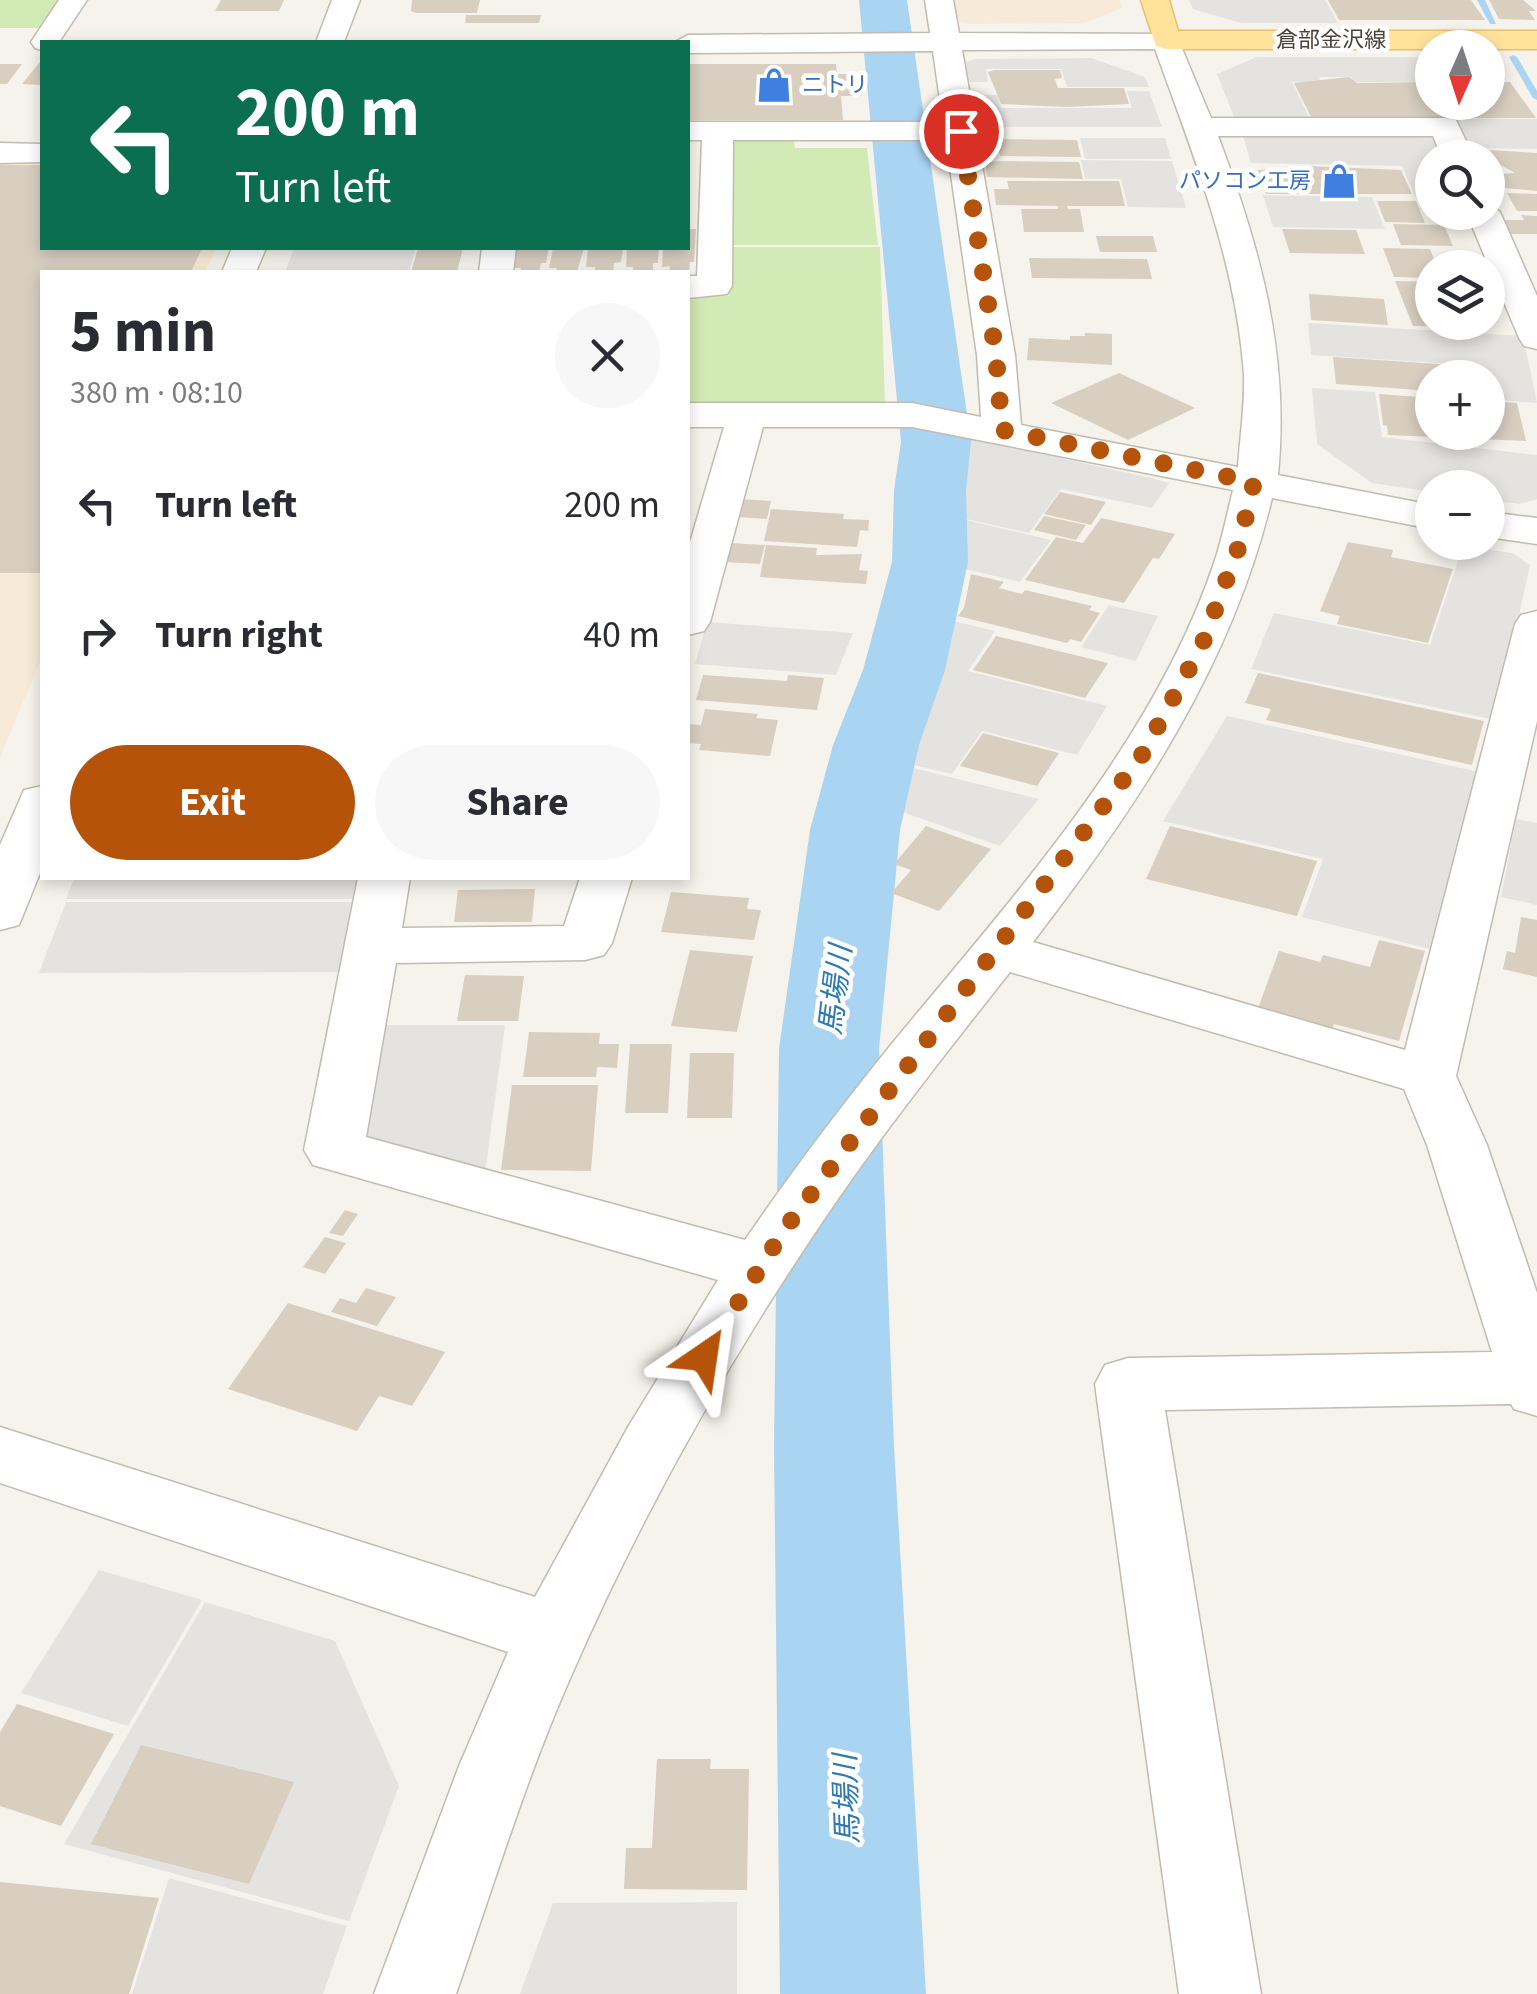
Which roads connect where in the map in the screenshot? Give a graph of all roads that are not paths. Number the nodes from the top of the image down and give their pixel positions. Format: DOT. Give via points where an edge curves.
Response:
graph roads {
  1 [pos="74,0"];
  2 [pos="346,0"];
  3 [pos="938,0"];
  4 [pos="1161,20"];
  5 [pos="707,34"];
  6 [pos="331,40"];
  7 [pos="1537,40"];
  8 [pos="944,42"];
  9 [pos="34,43"];
  10 [pos="1199,127"];
  11 [pos="703,131"];
  12 [pos="946,131"];
  13 [pos="1450,140"];
  14 [pos="0,153"];
  15 [pos="40,153"];
  16 [pos="1491,230"];
  17 [pos="690,286"];
  18 [pos="1537,338"];
  19 [pos="747,414"];
  20 [pos="690,415"];
  21 [pos="1002,430"];
  22 [pos="1254,482"];
  23 [pos="1415,514"];
  24 [pos="1505,528"];
  25 [pos="1537,532"];
  26 [pos="690,615"];
  27 [pos="1537,624"];
  28 [pos="1529,688"];
  29 [pos="40,805"];
  30 [pos="384,880"];
  31 [pos="605,880"];
  32 [pos="0,913"];
  33 [pos="372,946"];
  34 [pos="998,950"];
  35 [pos="1427,1076"];
  36 [pos="775,1245"];
  37 [pos="1536,1382"];
  38 [pos="0,1455"];
  39 [pos="553,1635"];
  40 [pos="415,1994"];
  41 [pos="1220,1994"];
  1 -- 9 [label="street"];
  2 -- 6 [label="street"];
  3 -- 8 [label="street"];
  4 -- 7 [label="main road, 倉部金沢線"];
  4 -- 8 [label="street"];
  4 -- 10 [label="street"];
  5 -- 8 [label="street"];
  8 -- 12 [label="street"];
  10 -- 13 [label="street" via="1444,127"];
  10 -- 22 [label="street" via="1240,253 1258,338 1262,441"];
  11 -- 12 [label="street"];
  11 -- 17 [label="street" via="714,286"];
  12 -- 21 [label="street" via="996,355"];
  14 -- 15 [label="street"];
  16 -- 18 [label="street"];
  19 -- 20 [label="street"];
  19 -- 21 [label="street" via="912,415"];
  19 -- 26 [label="street"];
  21 -- 22 [label="street"];
  22 -- 23 [label="street"];
  22 -- 34 [label="street" via="1239,546 1202,645 1142,755"];
  24 -- 25 [label="street"];
  27 -- 28 [label="street"];
  28 -- 35 [label="street"];
  29 -- 32 [label="street"];
  30 -- 33 [label="street"];
  31 -- 33 [label="street" via="585,943"];
  33 -- 36 [label="street" via="334,1150"];
  34 -- 35 [label="street"];
  34 -- 36 [label="street"];
  35 -- 37 [label="street" via="1457,1144"];
  36 -- 39 [label="street" via="685,1386"];
  37 -- 41 [label="street" via="1128,1384"];
  38 -- 39 [label="street"];
  39 -- 40 [label="street"];
}
